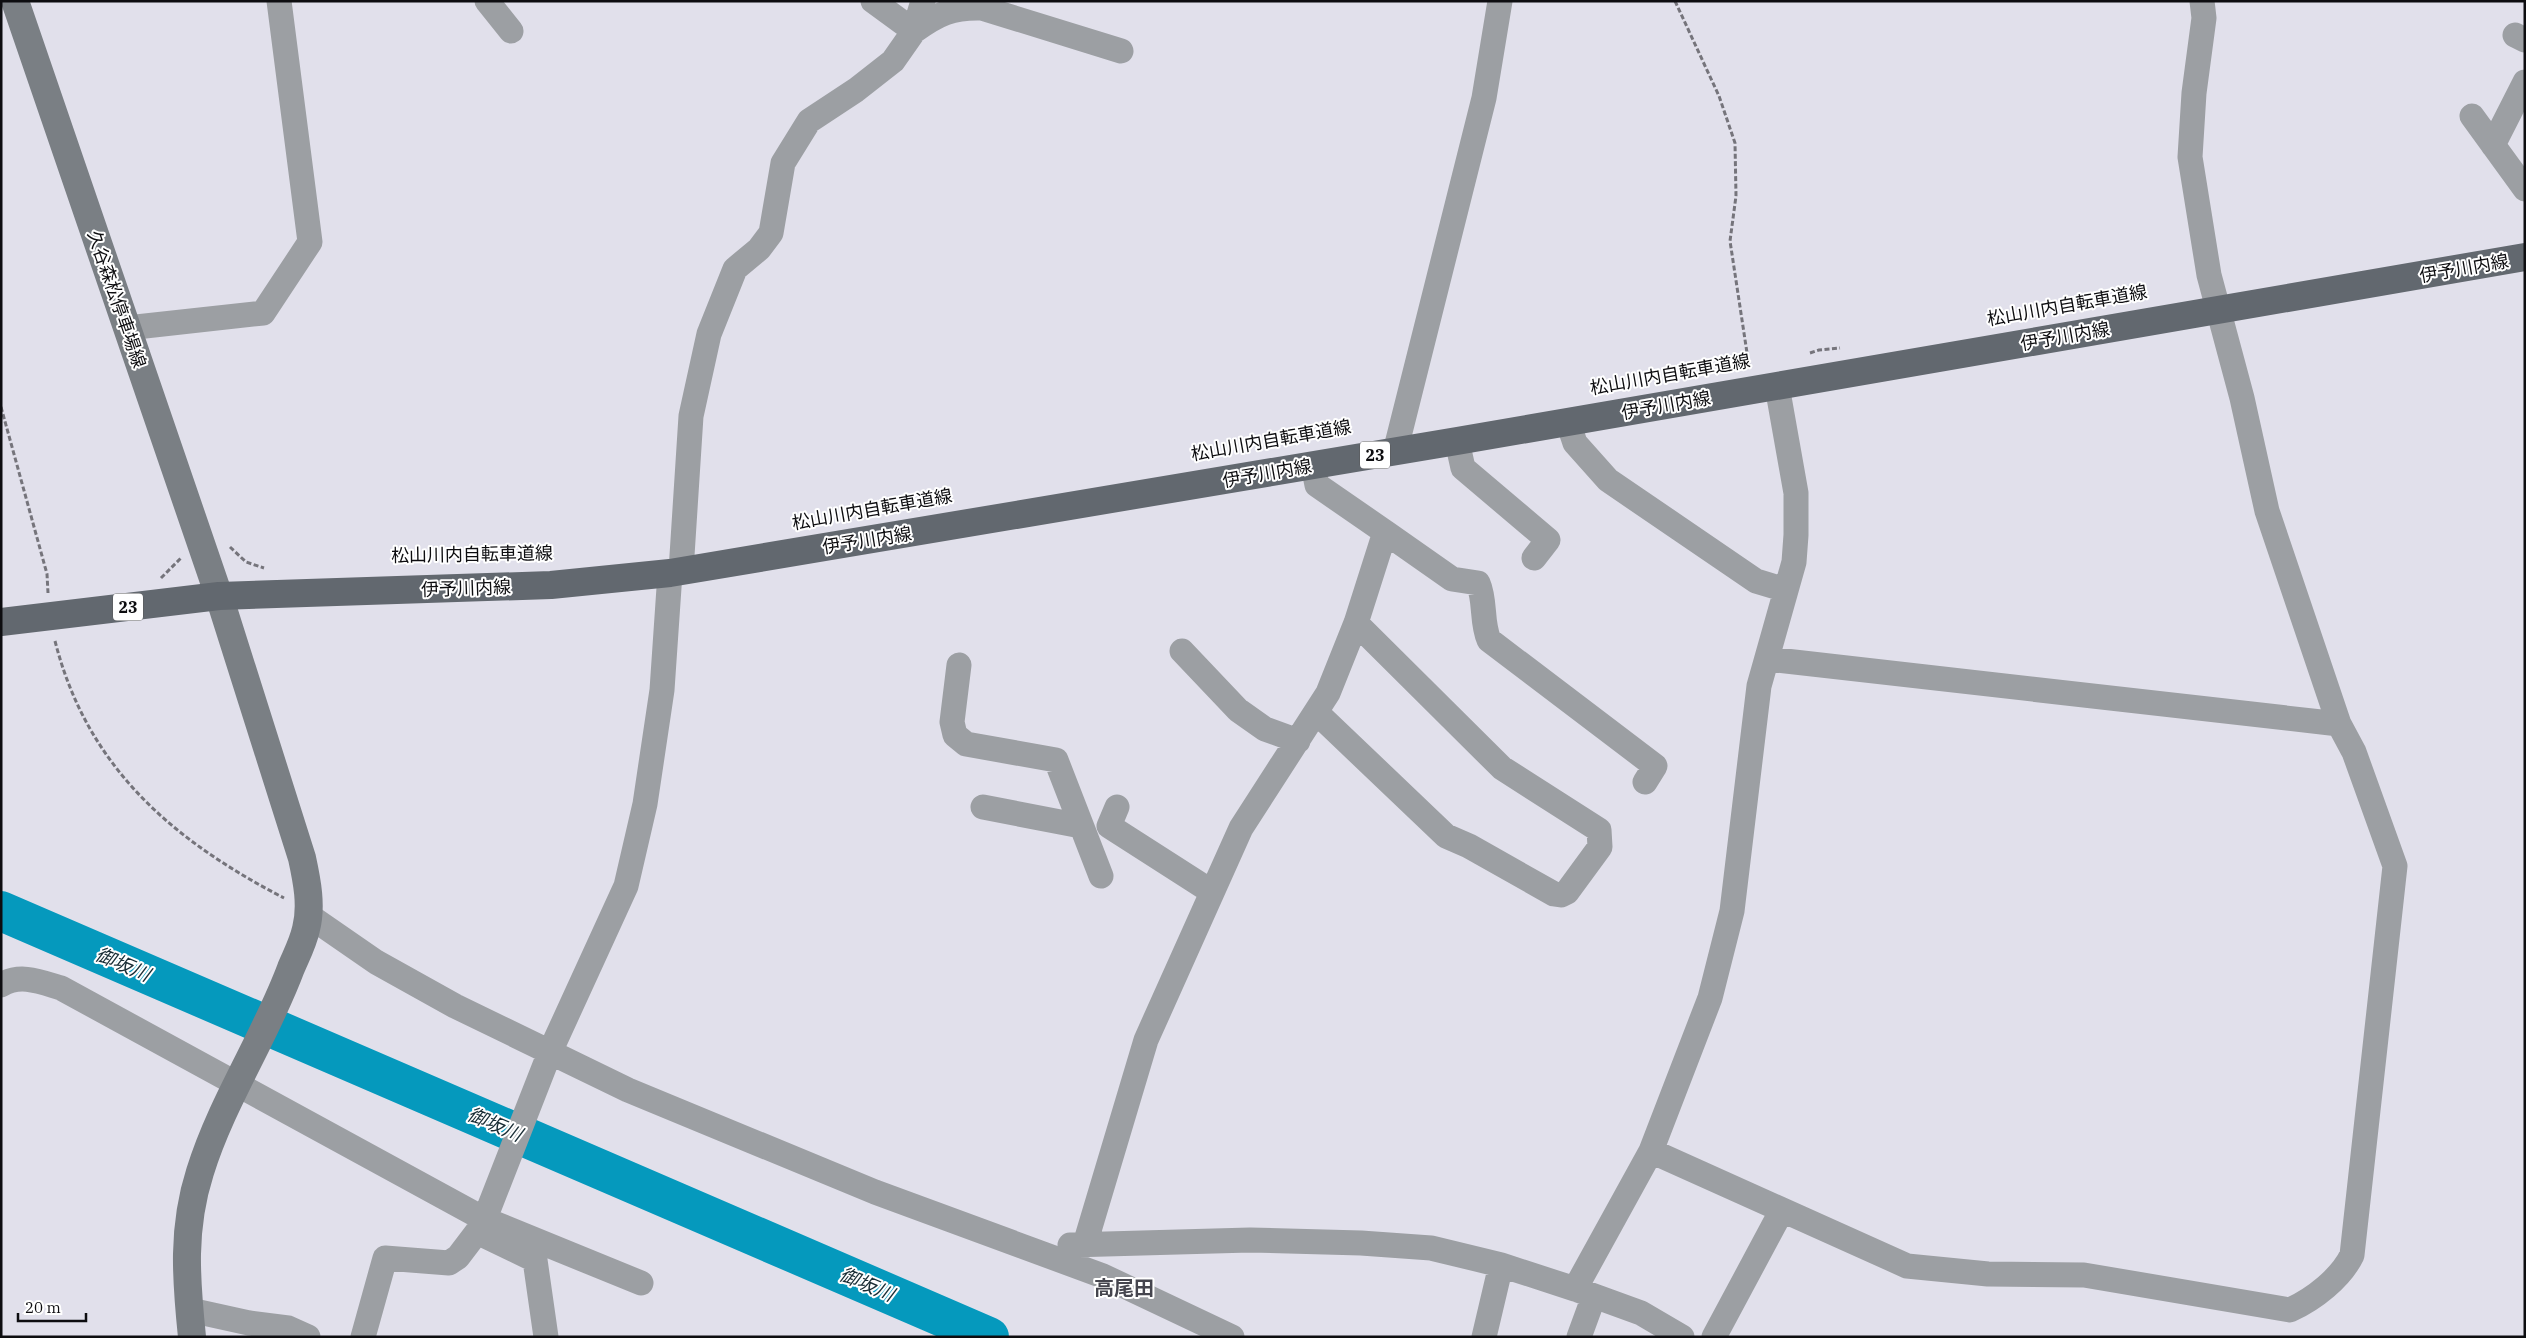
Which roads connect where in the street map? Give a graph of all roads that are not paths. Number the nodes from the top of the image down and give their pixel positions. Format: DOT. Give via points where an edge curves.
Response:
graph roads {
  1 [pos="15,1"];
  2 [pos="279,1"];
  3 [pos="487,1"];
  4 [pos="873,1"];
  5 [pos="923,1"];
  6 [pos="1500,1"];
  7 [pos="2202,1"];
  8 [pos="511,31"];
  9 [pos="914,31"];
  10 [pos="1121,51"];
  11 [pos="2525,82"];
  12 [pos="2472,116"];
  13 [pos="2493,145"];
  14 [pos="2525,189"];
  15 [pos="2525,257"];
  16 [pos="2217,309"];
  17 [pos="127,328"];
  18 [pos="1765,388"];
  19 [pos="1568,422"];
  20 [pos="1457,441"];
  21 [pos="1395,452"];
  22 [pos="1313,465"];
  23 [pos="1385,532"];
  24 [pos="1534,558"];
  25 [pos="676,572"];
  26 [pos="1786,590"];
  27 [pos="219,596"];
  28 [pos="1,622"];
  29 [pos="1356,623"];
  30 [pos="1182,651"];
  31 [pos="1768,659"];
  32 [pos="959,665"];
  33 [pos="1316,712"];
  34 [pos="2339,724"];
  35 [pos="1298,741"];
  36 [pos="1645,782"];
  37 [pos="983,807"];
  38 [pos="1083,833"];
  39 [pos="1101,876"];
  40 [pos="1212,892"];
  41 [pos="307,922"];
  42 [pos="1,986"];
  43 [pos="548,1060"];
  44 [pos="239,1081"];
  45 [pos="1651,1151"];
  46 [pos="1782,1210"];
  47 [pos="484,1220"];
  48 [pos="1085,1244"];
  49 [pos="1027,1248"];
  50 [pos="1501,1265"];
  51 [pos="641,1283"];
  52 [pos="1584,1292"];
  53 [pos="190,1310"];
  54 [pos="192,1337"];
  55 [pos="308,1337"];
  56 [pos="363,1337"];
  57 [pos="546,1337"];
  58 [pos="1232,1337"];
  59 [pos="1484,1337"];
  60 [pos="1579,1337"];
  61 [pos="1682,1337"];
  62 [pos="1714,1337"];
  1 -- 17 [label="street, 久谷森松停車場線"];
  2 -- 17 [label="street" via="310,242 263,313"];
  3 -- 8 [label="street"];
  4 -- 9 [label="street"];
  5 -- 9 [label="street"];
  6 -- 21 [label="street" via="1484,98"];
  7 -- 16 [label="street" via="2204,18 2190,157"];
  9 -- 10 [label="street" via="938,14 968,7 982,8"];
  9 -- 25 [label="street" via="893,61 809,121 783,163 771,233 758,250 735,269 709,334 691,416"];
  11 -- 13 [label="street"];
  12 -- 13 [label="street"];
  13 -- 14 [label="street"];
  15 -- 16 [label="main road, 伊予川内線 / 23"];
  16 -- 18 [label="main road, 伊予川内線 / 23"];
  16 -- 34 [label="street" via="2242,398 2267,511"];
  17 -- 27 [label="street, 久谷森松停車場線"];
  18 -- 19 [label="main road, 伊予川内線 / 23"];
  18 -- 26 [label="street" via="1796,493 1794,562"];
  19 -- 20 [label="main road, 伊予川内線 / 23"];
  19 -- 26 [label="street" via="1575,443 1608,480 1756,581"];
  20 -- 21 [label="main road, 伊予川内線 / 23"];
  20 -- 24 [label="street" via="1463,468 1548,540"];
  21 -- 22 [label="main road, 伊予川内線 / 23"];
  22 -- 23 [label="street" via="1317,485"];
  22 -- 25 [label="main road, 伊予川内線 / 23"];
  23 -- 29 [label="street"];
  23 -- 36 [label="street" via="1452,578 1478,583 1489,640 1655,766"];
  25 -- 27 [label="main road, 伊予川内線 / 23" via="551,585"];
  25 -- 43 [label="street" via="644,804 626,886"];
  26 -- 31 [label="street"];
  27 -- 28 [label="main road, 伊予川内線 / 23"];
  27 -- 41 [label="street, 久谷森松停車場線" via="302,858 308,887"];
  29 -- 33 [label="street" via="1328,693"];
  29 -- 33 [label="street" via="1502,768 1599,830 1600,847 1567,892 1554,894 1446,836"];
  30 -- 35 [label="street" via="1238,710 1265,729"];
  31 -- 34 [label="street"];
  31 -- 45 [label="street" via="1759,686 1732,911 1710,998"];
  32 -- 38 [label="street" via="952,722 955,735 966,744 1056,760"];
  33 -- 35 [label="street"];
  34 -- 46 [label="street" via="2354,752 2395,866 2352,1255 2345,1269 2304,1304 2290,1310 2084,1275 1988,1274 1907,1266"];
  35 -- 40 [label="street" via="1241,828"];
  37 -- 38 [label="street"];
  38 -- 39 [label="street"];
  38 -- 40 [label="street" via="1113,817"];
  40 -- 48 [label="street" via="1146,1040"];
  41 -- 43 [label="street"];
  41 -- 44 [label="street" via="278,1003"];
  42 -- 44 [label="street" via="20,978 61,988"];
  43 -- 47 [label="street"];
  43 -- 49 [label="street" via="875,1192"];
  44 -- 47 [label="street"];
  44 -- 53 [label="street" via="214,1131 188,1218 186,1269"];
  45 -- 46 [label="street"];
  45 -- 52 [label="street"];
  46 -- 62 [label="street"];
  47 -- 51 [label="street"];
  47 -- 56 [label="street" via="458,1257 449,1263 385,1258"];
  47 -- 57 [label="street" via="535,1260"];
  48 -- 49 [label="street"];
  48 -- 50 [label="street" via="1240,1240 1378,1244 1431,1248"];
  49 -- 58 [label="street" via="1103,1276"];
  50 -- 52 [label="street"];
  50 -- 59 [label="street"];
  52 -- 60 [label="street"];
  52 -- 61 [label="street" via="1641,1313"];
  53 -- 54 [label="street"];
  53 -- 55 [label="street" via="288,1328"];
}
